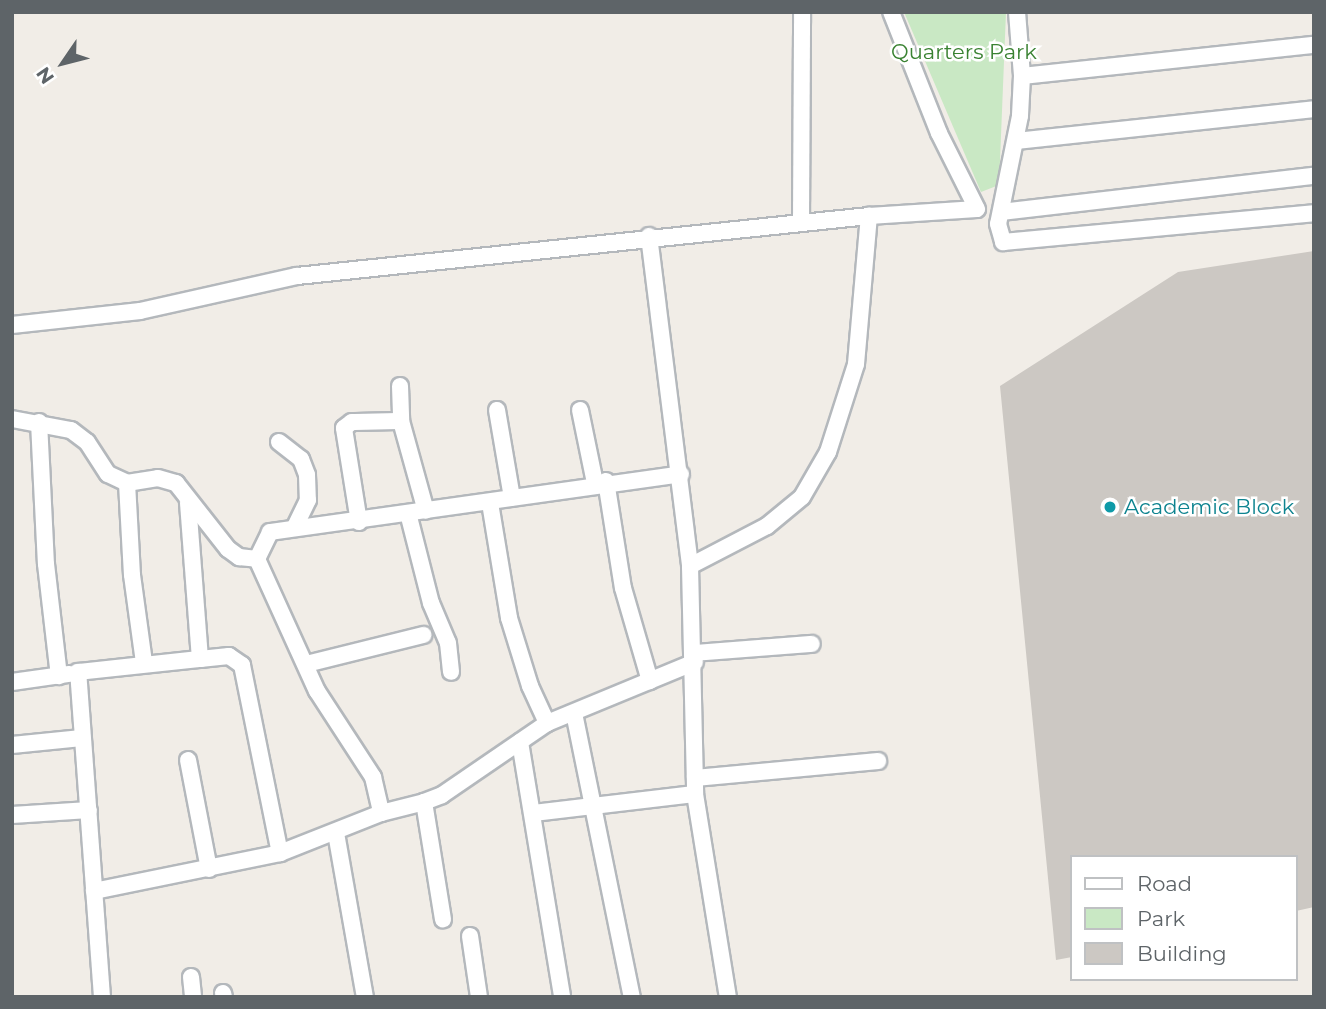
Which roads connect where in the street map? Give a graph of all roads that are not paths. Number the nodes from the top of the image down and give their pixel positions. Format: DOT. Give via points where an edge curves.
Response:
graph roads {
  1 [pos="802,12"];
  2 [pos="891,12"];
  3 [pos="1017,12"];
  4 [pos="1314,45"];
  5 [pos="1022,76"];
  6 [pos="1314,109"];
  7 [pos="1016,141"];
  8 [pos="1314,176"];
  9 [pos="1002,206"];
  10 [pos="977,209"];
  11 [pos="1314,213"];
  12 [pos="869,216"];
  13 [pos="801,221"];
  14 [pos="649,236"];
  15 [pos="12,325"];
  16 [pos="401,386"];
  17 [pos="497,410"];
  18 [pos="580,410"];
  19 [pos="12,419"];
  20 [pos="401,421"];
  21 [pos="39,422"];
  22 [pos="279,442"];
  23 [pos="681,474"];
  24 [pos="600,482"];
  25 [pos="127,483"];
  26 [pos="512,498"];
  27 [pos="188,502"];
  28 [pos="490,503"];
  29 [pos="426,511"];
  30 [pos="408,513"];
  31 [pos="359,522"];
  32 [pos="295,527"];
  33 [pos="257,559"];
  34 [pos="690,566"];
  35 [pos="424,635"];
  36 [pos="812,645"];
  37 [pos="695,658"];
  38 [pos="200,659"];
  39 [pos="144,663"];
  40 [pos="306,664"];
  41 [pos="451,672"];
  42 [pos="78,673"];
  43 [pos="58,676"];
  44 [pos="650,681"];
  45 [pos="12,682"];
  46 [pos="574,713"];
  47 [pos="547,723"];
  48 [pos="82,738"];
  49 [pos="520,742"];
  50 [pos="12,745"];
  51 [pos="188,760"];
  52 [pos="878,761"];
  53 [pos="695,786"];
  54 [pos="424,802"];
  55 [pos="593,807"];
  56 [pos="89,810"];
  57 [pos="381,813"];
  58 [pos="533,813"];
  59 [pos="12,815"];
  60 [pos="336,833"];
  61 [pos="280,853"];
  62 [pos="209,869"];
  63 [pos="94,891"];
  64 [pos="443,919"];
  65 [pos="470,936"];
  66 [pos="191,977"];
  67 [pos="102,997"];
  68 [pos="193,997"];
  69 [pos="365,997"];
  70 [pos="479,997"];
  71 [pos="562,997"];
  72 [pos="632,997"];
  73 [pos="728,997"];
  1 -- 13 [label="street"];
  2 -- 10 [label="street" via="939,133"];
  3 -- 5 [label="street"];
  4 -- 5 [label="street"];
  5 -- 7 [label="street"];
  6 -- 7 [label="street"];
  7 -- 9 [label="street"];
  8 -- 9 [label="street"];
  9 -- 10 [label="street"];
  9 -- 11 [label="street" via="998,224 1003,242 1012,245"];
  10 -- 12 [label="street"];
  12 -- 13 [label="street"];
  12 -- 34 [label="street" via="856,364 828,452 802,497 767,526"];
  13 -- 14 [label="street"];
  14 -- 15 [label="street" via="297,276 140,311"];
  14 -- 23 [label="street"];
  16 -- 20 [label="street"];
  17 -- 26 [label="street"];
  18 -- 24 [label="street"];
  19 -- 21 [label="street"];
  20 -- 29 [label="street"];
  20 -- 31 [label="street" via="352,422 344,428"];
  21 -- 25 [label="street" via="71,430 88,442 108,474"];
  21 -- 43 [label="street" via="47,576"];
  22 -- 32 [label="street" via="301,459 307,475 308,499"];
  23 -- 24 [label="street"];
  23 -- 34 [label="street"];
  24 -- 26 [label="street"];
  24 -- 44 [label="street"];
  25 -- 27 [label="street" via="176,483"];
  25 -- 39 [label="street" via="132,575"];
  26 -- 28 [label="street"];
  27 -- 33 [label="street" via="228,549 239,557"];
  27 -- 38 [label="street"];
  28 -- 29 [label="street"];
  28 -- 47 [label="street" via="509,618"];
  29 -- 30 [label="street"];
  30 -- 31 [label="street"];
  30 -- 41 [label="street" via="431,603 448,643"];
  31 -- 32 [label="street"];
  32 -- 33 [label="street" via="270,532"];
  33 -- 40 [label="street"];
  34 -- 37 [label="street"];
  35 -- 40 [label="street"];
  36 -- 37 [label="street"];
  37 -- 44 [label="street"];
  37 -- 53 [label="street"];
  38 -- 39 [label="street"];
  38 -- 61 [label="street" via="229,656 242,665"];
  39 -- 42 [label="street"];
  40 -- 57 [label="street" via="317,691 373,777"];
  42 -- 43 [label="street"];
  42 -- 48 [label="street"];
  43 -- 45 [label="street"];
  44 -- 46 [label="street"];
  46 -- 47 [label="street"];
  46 -- 55 [label="street"];
  47 -- 49 [label="street"];
  48 -- 50 [label="street"];
  48 -- 56 [label="street"];
  49 -- 54 [label="street" via="442,795"];
  49 -- 58 [label="street"];
  51 -- 62 [label="street"];
  52 -- 53 [label="street"];
  53 -- 55 [label="street"];
  53 -- 73 [label="street"];
  54 -- 57 [label="street"];
  54 -- 64 [label="street"];
  55 -- 58 [label="street"];
  55 -- 72 [label="street"];
  56 -- 59 [label="street"];
  56 -- 63 [label="street"];
  57 -- 60 [label="street"];
  58 -- 71 [label="street"];
  60 -- 61 [label="street"];
  60 -- 69 [label="street"];
  61 -- 62 [label="street"];
  62 -- 63 [label="street"];
  63 -- 67 [label="street"];
  65 -- 70 [label="street"];
  66 -- 68 [label="street"];
}
